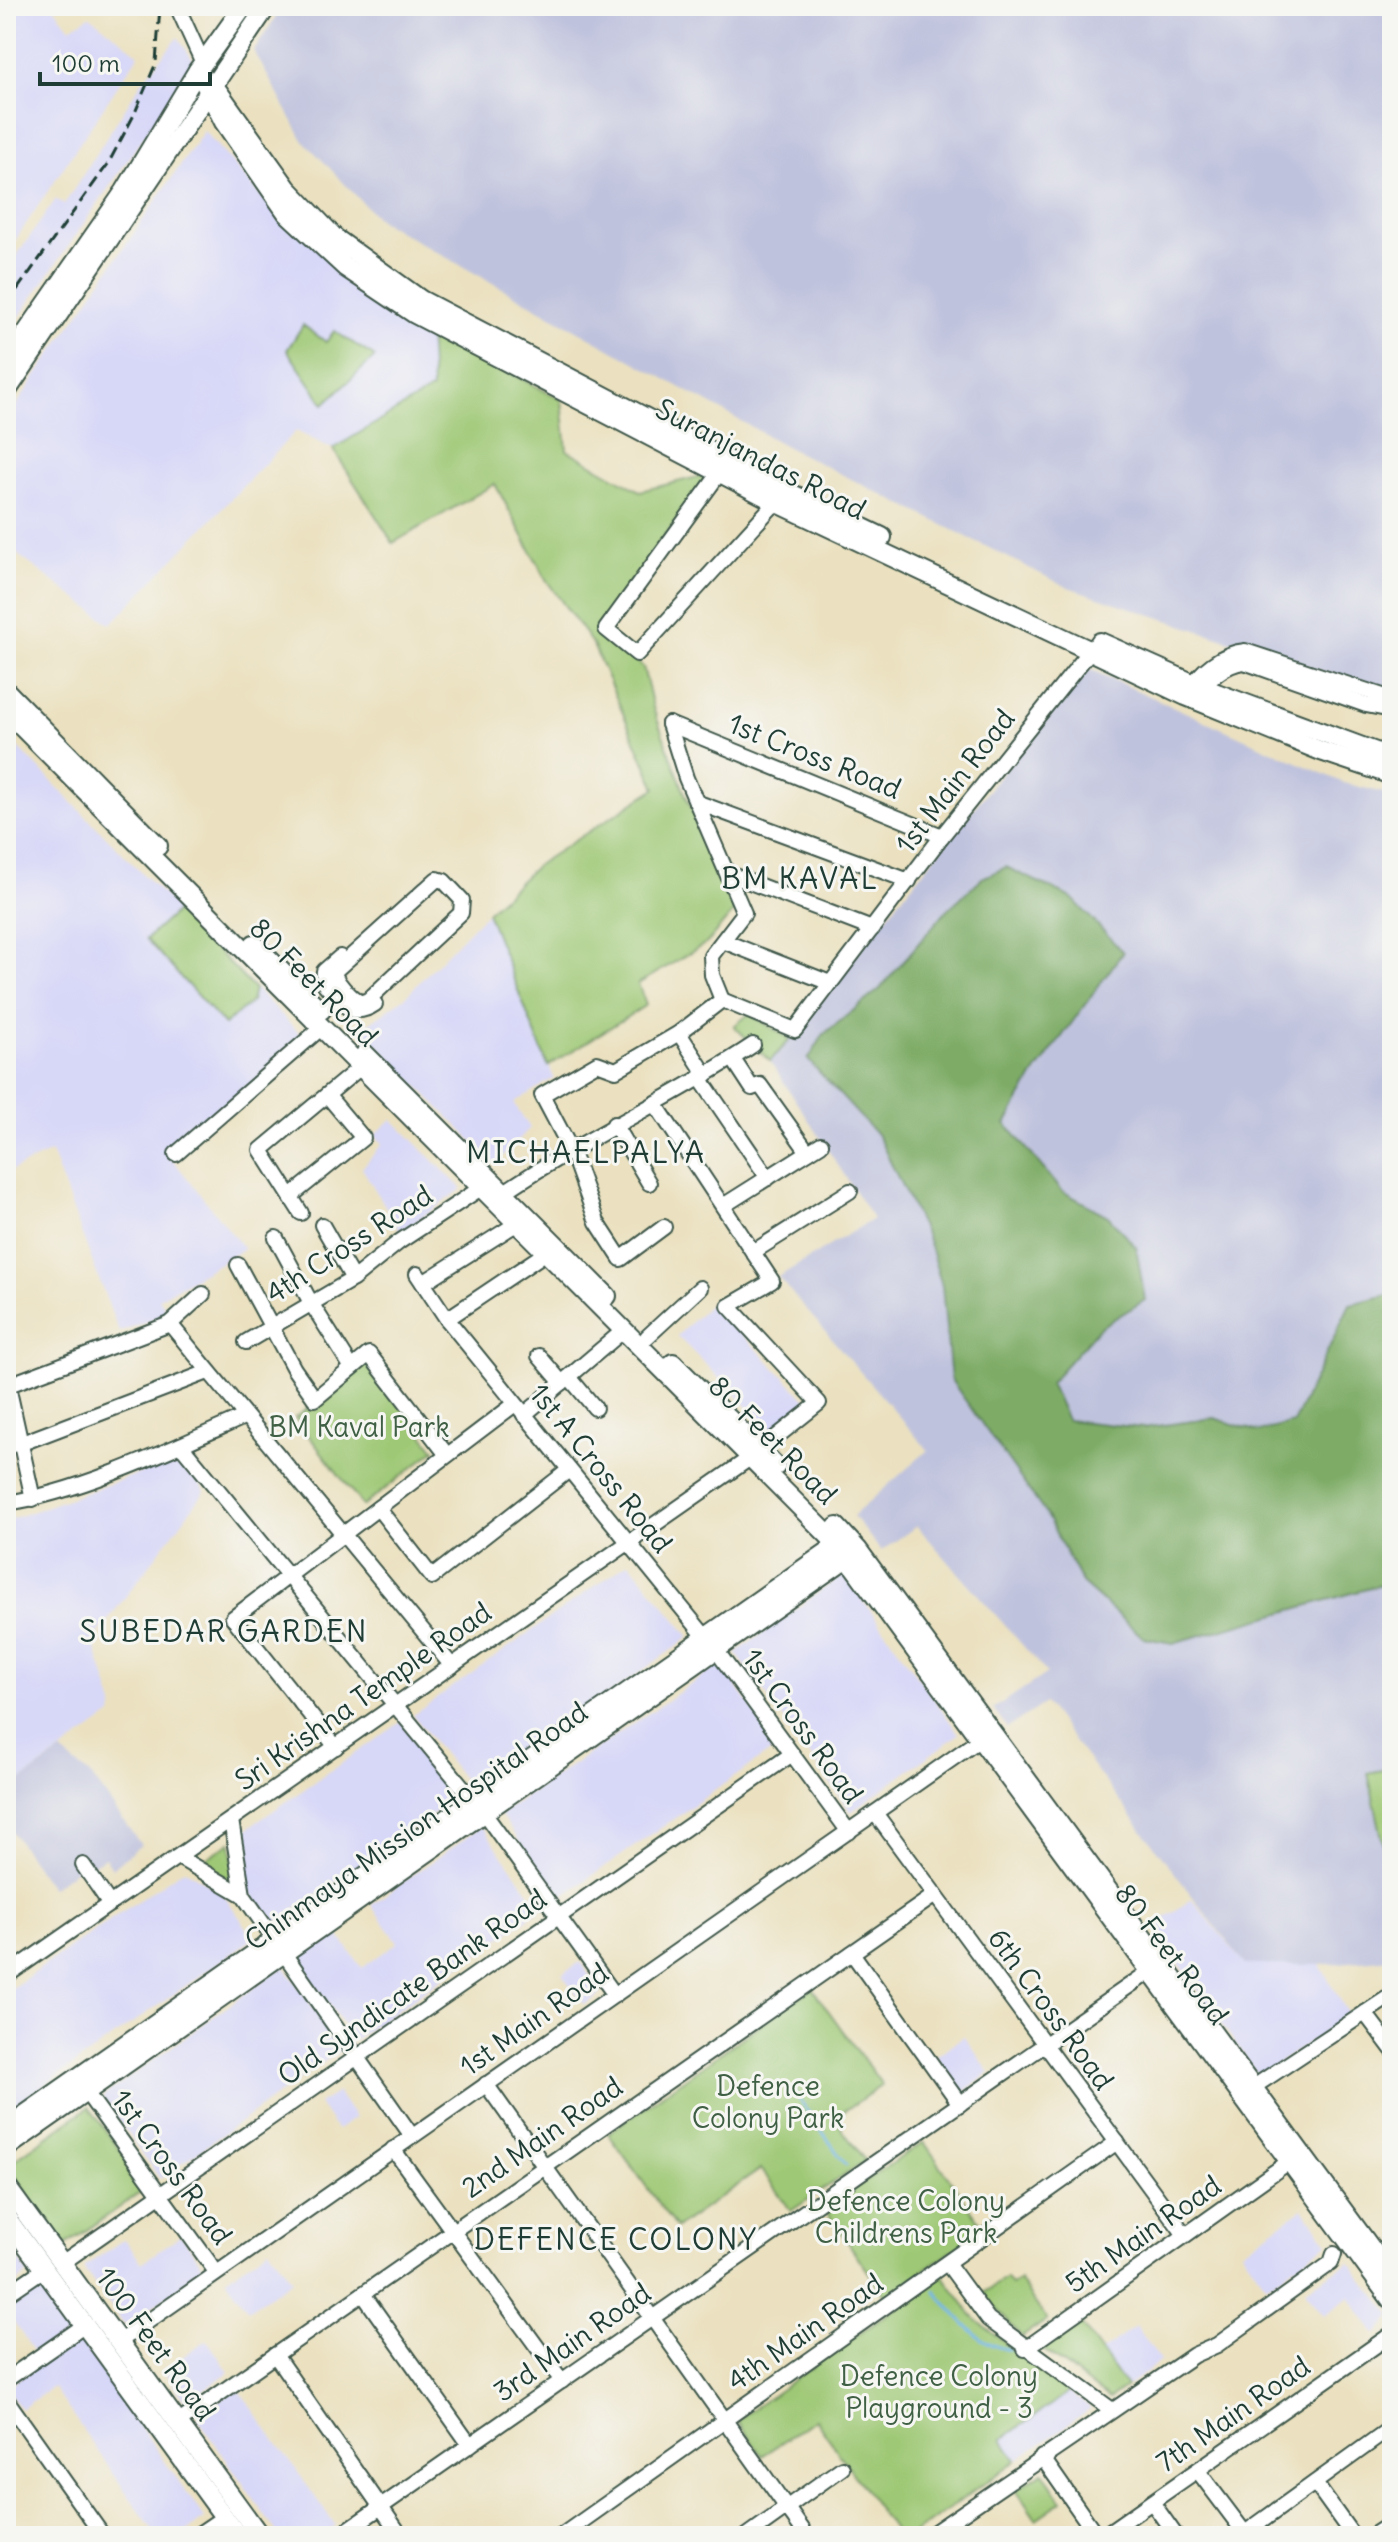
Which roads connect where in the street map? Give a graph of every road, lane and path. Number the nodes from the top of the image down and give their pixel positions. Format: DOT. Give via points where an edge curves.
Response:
graph roads {
  1 [pos="177,6"];
  2 [pos="244,6"];
  3 [pos="267,6"];
  4 [pos="205,77"];
  5 [pos="6,362"];
  6 [pos="6,392"];
  7 [pos="721,471"];
  8 [pos="776,502"];
  9 [pos="1094,646"];
  10 [pos="6,691"];
  11 [pos="1194,692"];
  12 [pos="1392,699"];
  13 [pos="1392,710"];
  14 [pos="6,711"];
  15 [pos="1392,758"];
  16 [pos="1392,775"];
  17 [pos="696,802"];
  18 [pos="942,836"];
  19 [pos="729,874"];
  20 [pos="909,881"];
  21 [pos="872,929"];
  22 [pos="723,941"];
  23 [pos="342,955"];
  24 [pos="830,983"];
  25 [pos="342,994"];
  26 [pos="722,1000"];
  27 [pos="378,1002"];
  28 [pos="322,1018"];
  29 [pos="679,1033"];
  30 [pos="753,1045"];
  31 [pos="733,1059"];
  32 [pos="365,1064"];
  33 [pos="703,1077"];
  34 [pos="327,1095"];
  35 [pos="656,1105"];
  36 [pos="614,1124"];
  37 [pos="571,1150"];
  38 [pos="176,1154"];
  39 [pos="768,1178"];
  40 [pos="649,1183"];
  41 [pos="481,1188"];
  42 [pos="850,1191"];
  43 [pos="503,1193"];
  44 [pos="291,1196"];
  45 [pos="723,1206"];
  46 [pos="301,1213"];
  47 [pos="516,1224"];
  48 [pos="322,1225"];
  49 [pos="664,1227"];
  50 [pos="276,1238"];
  51 [pos="753,1252"];
  52 [pos="538,1258"];
  53 [pos="238,1265"];
  54 [pos="353,1279"];
  55 [pos="700,1288"];
  56 [pos="203,1294"];
  57 [pos="311,1303"];
  58 [pos="447,1319"];
  59 [pos="170,1324"];
  60 [pos="269,1327"];
  61 [pos="624,1330"];
  62 [pos="647,1337"];
  63 [pos="246,1342"];
  64 [pos="539,1356"];
  65 [pos="352,1368"];
  66 [pos="208,1372"];
  67 [pos="566,1380"];
  68 [pos="7,1386"];
  69 [pos="595,1408"];
  70 [pos="520,1409"];
  71 [pos="244,1417"];
  72 [pos="22,1443"];
  73 [pos="181,1445"];
  74 [pos="6,1446"];
  75 [pos="755,1454"];
  76 [pos="447,1455"];
  77 [pos="569,1470"];
  78 [pos="33,1499"];
  79 [pos="6,1503"];
  80 [pos="378,1508"];
  81 [pos="342,1535"];
  82 [pos="629,1543"];
  83 [pos="848,1547"];
  84 [pos="289,1575"];
  85 [pos="711,1644"];
  86 [pos="928,1656"];
  87 [pos="452,1666"];
  88 [pos="395,1706"];
  89 [pos="979,1740"];
  90 [pos="336,1747"];
  91 [pos="792,1754"];
  92 [pos="478,1806"];
  93 [pos="875,1813"];
  94 [pos="231,1820"];
  95 [pos="849,1832"];
  96 [pos="178,1857"];
  97 [pos="83,1865"];
  98 [pos="243,1895"];
  99 [pos="935,1895"];
  100 [pos="110,1904"];
  101 [pos="559,1917"];
  102 [pos="280,1945"];
  103 [pos="852,1953"];
  104 [pos="1149,1972"];
  105 [pos="6,1976"];
  106 [pos="615,1995"];
  107 [pos="1392,1995"];
  108 [pos="1365,2013"];
  109 [pos="1045,2044"];
  110 [pos="1392,2049"];
  111 [pos="357,2057"];
  112 [pos="486,2084"];
  113 [pos="1252,2088"];
  114 [pos="86,2092"];
  115 [pos="960,2104"];
  116 [pos="6,2128"];
  117 [pos="412,2136"];
  118 [pos="1117,2142"];
  119 [pos="6,2148"];
  120 [pos="393,2149"];
  121 [pos="1290,2161"];
  122 [pos="545,2167"];
  123 [pos="6,2186"];
  124 [pos="159,2195"];
  125 [pos="6,2219"];
  126 [pos="453,2231"];
  127 [pos="1185,2235"];
  128 [pos="1349,2244"];
  129 [pos="947,2263"];
  130 [pos="53,2266"];
  131 [pos="216,2272"];
  132 [pos="1392,2277"];
  133 [pos="363,2294"];
  134 [pos="6,2295"];
  135 [pos="1392,2301"];
  136 [pos="652,2318"];
  137 [pos="85,2325"];
  138 [pos="1392,2334"];
  139 [pos="120,2341"];
  140 [pos="1025,2349"];
  141 [pos="275,2355"];
  142 [pos="6,2380"];
  143 [pos="562,2381"];
  144 [pos="6,2399"];
  145 [pos="1112,2410"];
  146 [pos="725,2420"];
  147 [pos="179,2422"];
  148 [pos="1392,2427"];
  149 [pos="470,2445"];
  150 [pos="1042,2457"];
  151 [pos="842,2468"];
  152 [pos="1198,2471"];
  153 [pos="1315,2483"];
  154 [pos="1152,2502"];
  155 [pos="381,2507"];
  156 [pos="787,2508"];
  157 [pos="224,2517"];
  158 [pos="1392,2523"];
  159 [pos="1246,2534"];
  160 [pos="103,2536"];
  161 [pos="196,2536"];
  162 [pos="238,2536"];
  163 [pos="260,2536"];
  164 [pos="339,2536"];
  165 [pos="401,2536"];
  166 [pos="561,2536"];
  167 [pos="747,2536"];
  168 [pos="807,2536"];
  169 [pos="929,2536"];
  170 [pos="1097,2536"];
  171 [pos="1103,2536"];
  172 [pos="1176,2536"];
  173 [pos="1353,2536"];
  174 [pos="1372,2536"];
  1 -- 4 [label="street"];
  2 -- 4 [label="main road"];
  3 -- 4 [label="main road"];
  4 -- 5 [label="main road"];
  4 -- 6 [label="main road" via="124,222"];
  4 -- 7 [label="main road, Suranjandas Road" via="224,122 287,213 345,267 478,349"];
  4 -- 9 [label="main road, Suranjandas Road" via="287,188 335,238 421,300"];
  7 -- 8 [label="main road, Suranjandas Road"];
  7 -- 8 [label="street" via="606,629 637,654"];
  8 -- 9 [label="main road, Suranjandas Road"];
  9 -- 11 [label="main road, Suranjandas Road"];
  9 -- 18 [label="street, 1st Main Road"];
  10 -- 28 [label="main road, 80 Feet Road"];
  11 -- 12 [label="street" via="1224,657 1245,651"];
  11 -- 13 [label="street" via="1229,666 1244,662"];
  11 -- 15 [label="main road, Suranjandas Road"];
  11 -- 16 [label="main road, Suranjandas Road" via="1321,751"];
  14 -- 28 [label="main road, 80 Feet Road"];
  17 -- 18 [label="street, 1st Cross Road" via="669,724"];
  17 -- 19 [label="street"];
  17 -- 20 [label="street"];
  18 -- 20 [label="street, 1st Main Road"];
  19 -- 21 [label="street"];
  19 -- 22 [label="street" via="744,913"];
  20 -- 21 [label="street, 1st Main Road"];
  21 -- 24 [label="street, 1st Main Road"];
  22 -- 24 [label="street"];
  22 -- 26 [label="street" via="711,956"];
  23 -- 25 [label="street" via="322,975 323,982"];
  24 -- 26 [label="street, 1st Main Road" via="795,1030"];
  25 -- 25 [label="street" via="360,1003 368,1000 461,913 462,900 444,881 430,884 337,969"];
  25 -- 27 [label="street" via="360,1013"];
  25 -- 28 [label="street"];
  26 -- 29 [label="street"];
  28 -- 32 [label="main road, 80 Feet Road"];
  28 -- 38 [label="street"];
  29 -- 33 [label="street"];
  29 -- 37 [label="street" via="616,1070 597,1063 542,1095"];
  30 -- 31 [label="street"];
  31 -- 33 [label="street"];
  31 -- 39 [label="street" via="752,1088 760,1085 815,1148"];
  32 -- 34 [label="street"];
  32 -- 41 [label="main road, 80 Feet Road"];
  32 -- 43 [label="main road, 80 Feet Road"];
  33 -- 35 [label="street"];
  33 -- 39 [label="street"];
  34 -- 44 [label="street" via="261,1150"];
  34 -- 44 [label="street" via="363,1138"];
  35 -- 36 [label="street"];
  35 -- 45 [label="street"];
  36 -- 37 [label="street"];
  36 -- 40 [label="street"];
  37 -- 43 [label="street"];
  37 -- 49 [label="street" via="597,1222 621,1259"];
  39 -- 45 [label="street"];
  41 -- 47 [label="main road, 80 Feet Road"];
  41 -- 54 [label="street, 4th Cross Road"];
  42 -- 51 [label="street"];
  43 -- 62 [label="main road, 80 Feet Road"];
  44 -- 46 [label="street"];
  45 -- 51 [label="street"];
  47 -- 58 [label="street, 1st A Cross Road" via="420,1279"];
  47 -- 61 [label="main road, 80 Feet Road"];
  48 -- 54 [label="street"];
  50 -- 57 [label="street"];
  51 -- 75 [label="street" via="772,1281 729,1306 819,1403"];
  52 -- 58 [label="street"];
  53 -- 60 [label="street"];
  54 -- 57 [label="street, 4th Cross Road"];
  55 -- 62 [label="street"];
  56 -- 59 [label="street"];
  57 -- 60 [label="street, 4th Cross Road"];
  57 -- 65 [label="street"];
  58 -- 70 [label="street, 1st A Cross Road"];
  59 -- 66 [label="street"];
  59 -- 68 [label="street"];
  60 -- 63 [label="street, 4th Cross Road"];
  60 -- 65 [label="street" via="315,1399"];
  61 -- 67 [label="street"];
  61 -- 75 [label="main road, 80 Feet Road"];
  62 -- 75 [label="main road, 80 Feet Road"];
  64 -- 67 [label="street"];
  65 -- 76 [label="street" via="369,1354"];
  66 -- 71 [label="street"];
  66 -- 72 [label="street"];
  67 -- 69 [label="street"];
  67 -- 70 [label="street"];
  68 -- 72 [label="street"];
  70 -- 76 [label="street"];
  70 -- 77 [label="street, 1st A Cross Road"];
  71 -- 73 [label="street"];
  71 -- 81 [label="street"];
  72 -- 74 [label="street"];
  72 -- 78 [label="street"];
  73 -- 78 [label="street"];
  73 -- 84 [label="street"];
  75 -- 82 [label="street, Sri Krishna Temple Road"];
  75 -- 83 [label="main road, 80 Feet Road"];
  76 -- 80 [label="street"];
  77 -- 80 [label="street" via="432,1577"];
  77 -- 82 [label="street, 1st A Cross Road"];
  78 -- 79 [label="street"];
  80 -- 81 [label="street"];
  81 -- 84 [label="street"];
  81 -- 87 [label="street"];
  82 -- 85 [label="street, 1st A Cross Road"];
  82 -- 87 [label="street, Sri Krishna Temple Road"];
  83 -- 85 [label="main road, Chinmaya Mission Hospital Road"];
  83 -- 86 [label="main road, 80 Feet Road"];
  84 -- 88 [label="street"];
  84 -- 90 [label="street" via="233,1618"];
  85 -- 91 [label="street, 1st Cross Road"];
  85 -- 92 [label="main road, Chinmaya Mission Hospital Road"];
  86 -- 89 [label="main road, 80 Feet Road"];
  86 -- 113 [label="main road, 80 Feet Road"];
  87 -- 88 [label="street, Sri Krishna Temple Road"];
  88 -- 90 [label="street, Sri Krishna Temple Road"];
  88 -- 92 [label="street"];
  89 -- 93 [label="street, 1st Main Road"];
  89 -- 104 [label="main road, 80 Feet Road"];
  90 -- 94 [label="street, Sri Krishna Temple Road"];
  91 -- 95 [label="street, 1st Cross Road"];
  91 -- 101 [label="street, Old Syndicate Bank Road"];
  92 -- 101 [label="street"];
  92 -- 102 [label="main road, Chinmaya Mission Hospital Road"];
  93 -- 95 [label="street, 1st Main Road"];
  93 -- 99 [label="street, 6th Cross Road"];
  94 -- 96 [label="street, Sri Krishna Temple Road"];
  94 -- 98 [label="street"];
  95 -- 106 [label="street, 1st Main Road"];
  96 -- 98 [label="street"];
  96 -- 100 [label="street, Sri Krishna Temple Road"];
  97 -- 100 [label="street"];
  98 -- 102 [label="street"];
  99 -- 103 [label="street, 2nd Main Road"];
  99 -- 109 [label="street, 6th Cross Road"];
  100 -- 105 [label="street, Sri Krishna Temple Road"];
  101 -- 106 [label="street"];
  101 -- 111 [label="street, Old Syndicate Bank Road"];
  102 -- 111 [label="street"];
  102 -- 114 [label="main road, Chinmaya Mission Hospital Road"];
  102 -- 116 [label="main road, Chinmaya Mission Hospital Road"];
  103 -- 115 [label="street"];
  103 -- 122 [label="street, 2nd Main Road"];
  104 -- 109 [label="street, 3rd Main Road"];
  104 -- 121 [label="main road, 80 Feet Road"];
  106 -- 112 [label="street, 1st Main Road"];
  107 -- 108 [label="street"];
  108 -- 110 [label="street"];
  108 -- 113 [label="street"];
  109 -- 115 [label="street, 3rd Main Road"];
  109 -- 118 [label="street, 6th Cross Road"];
  111 -- 117 [label="street"];
  111 -- 124 [label="street, Old Syndicate Bank Road"];
  112 -- 117 [label="street, 1st Main Road"];
  112 -- 122 [label="street"];
  113 -- 128 [label="main road, 80 Feet Road"];
  114 -- 119 [label="main road, Chinmaya Mission Hospital Road"];
  114 -- 124 [label="street, 1st Cross Road"];
  115 -- 136 [label="street, 3rd Main Road"];
  117 -- 120 [label="street, 1st Main Road"];
  118 -- 127 [label="street, 6th Cross Road"];
  118 -- 129 [label="street, 4th Main Road"];
  120 -- 126 [label="street"];
  120 -- 131 [label="street, 1st Main Road"];
  121 -- 127 [label="street, 5th Main Road"];
  121 -- 128 [label="main road, 80 Feet Road"];
  122 -- 126 [label="street, 2nd Main Road"];
  122 -- 136 [label="street"];
  123 -- 130 [label="main road, 100 Feet Road"];
  124 -- 130 [label="street, Old Syndicate Bank Road"];
  124 -- 131 [label="street, 1st Cross Road"];
  125 -- 130 [label="main road, 100 Feet Road"];
  126 -- 133 [label="street, 2nd Main Road"];
  126 -- 143 [label="street"];
  127 -- 140 [label="street, 5th Main Road"];
  128 -- 132 [label="main road, 80 Feet Road"];
  128 -- 135 [label="main road, 80 Feet Road"];
  128 -- 145 [label="street" via="1331,2263 1217,2345"];
  129 -- 140 [label="street" via="988,2319"];
  129 -- 146 [label="street, 4th Main Road"];
  130 -- 134 [label="street, Old Syndicate Bank Road"];
  130 -- 137 [label="main road, 100 Feet Road"];
  130 -- 139 [label="main road, 100 Feet Road"];
  131 -- 139 [label="street, 1st Main Road"];
  133 -- 141 [label="street, 2nd Main Road"];
  133 -- 149 [label="street"];
  136 -- 143 [label="street, 3rd Main Road"];
  136 -- 146 [label="street"];
  137 -- 142 [label="street"];
  137 -- 157 [label="main road, 100 Feet Road"];
  138 -- 152 [label="street, 7th Main Road"];
  139 -- 147 [label="main road, 100 Feet Road"];
  140 -- 145 [label="street"];
  141 -- 147 [label="street, 2nd Main Road"];
  141 -- 155 [label="street"];
  143 -- 149 [label="street, 3rd Main Road"];
  144 -- 160 [label="street"];
  145 -- 150 [label="street"];
  146 -- 156 [label="street"];
  146 -- 166 [label="street, 4th Main Road"];
  147 -- 163 [label="main road, 100 Feet Road"];
  148 -- 153 [label="street"];
  149 -- 155 [label="street, 3rd Main Road"];
  150 -- 169 [label="street"];
  150 -- 170 [label="street"];
  151 -- 156 [label="street"];
  152 -- 154 [label="street, 7th Main Road"];
  152 -- 159 [label="street"];
  153 -- 159 [label="street"];
  153 -- 173 [label="street"];
  154 -- 171 [label="street, 7th Main Road"];
  154 -- 172 [label="street"];
  155 -- 164 [label="street, 3rd Main Road"];
  155 -- 165 [label="street"];
  156 -- 167 [label="street"];
  156 -- 168 [label="street"];
  157 -- 161 [label="street"];
  157 -- 162 [label="main road, 100 Feet Road"];
  158 -- 174 [label="street"];
}
